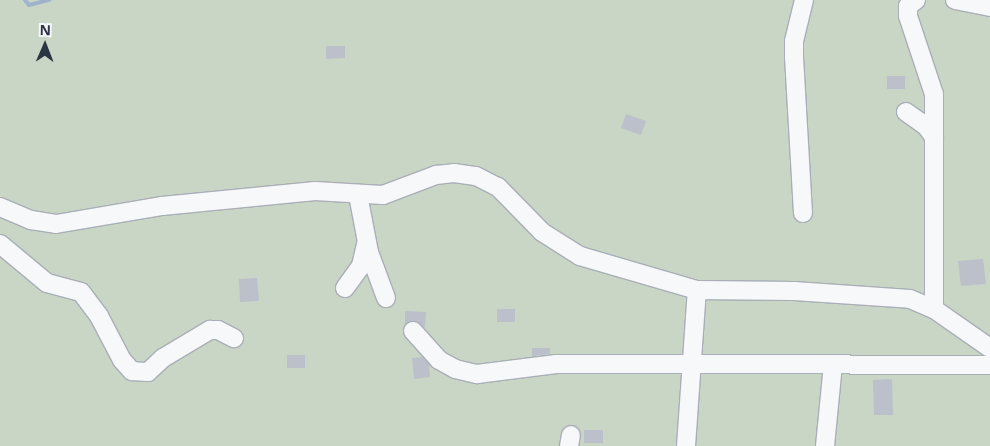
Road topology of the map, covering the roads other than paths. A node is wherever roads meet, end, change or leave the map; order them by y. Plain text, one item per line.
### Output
1 (804, 0) edge
2 (916, 0) edge
3 (956, 0) edge
4 (990, 7) edge
5 (906, 112) dead end
6 (934, 138) junction
7 (358, 195) junction
8 (0, 207) edge
9 (803, 213) dead end
10 (368, 239) junction
11 (0, 244) edge
12 (346, 288) dead end
13 (697, 290) junction
14 (386, 298) dead end
15 (934, 308) junction
16 (413, 331) dead end
17 (234, 338) dead end
18 (990, 348) edge
19 (692, 363) junction
20 (833, 364) junction
21 (990, 365) edge
22 (686, 446) edge
23 (825, 446) edge

1 - 9 street
2 - 6 street
3 - 4 street
5 - 6 street
6 - 15 street
7 - 8 street
7 - 10 street
7 - 13 street
10 - 12 street
10 - 14 street
11 - 17 street
13 - 15 street
13 - 19 street
15 - 18 street
16 - 19 street
19 - 20 street
19 - 22 street
20 - 21 street
20 - 23 street

